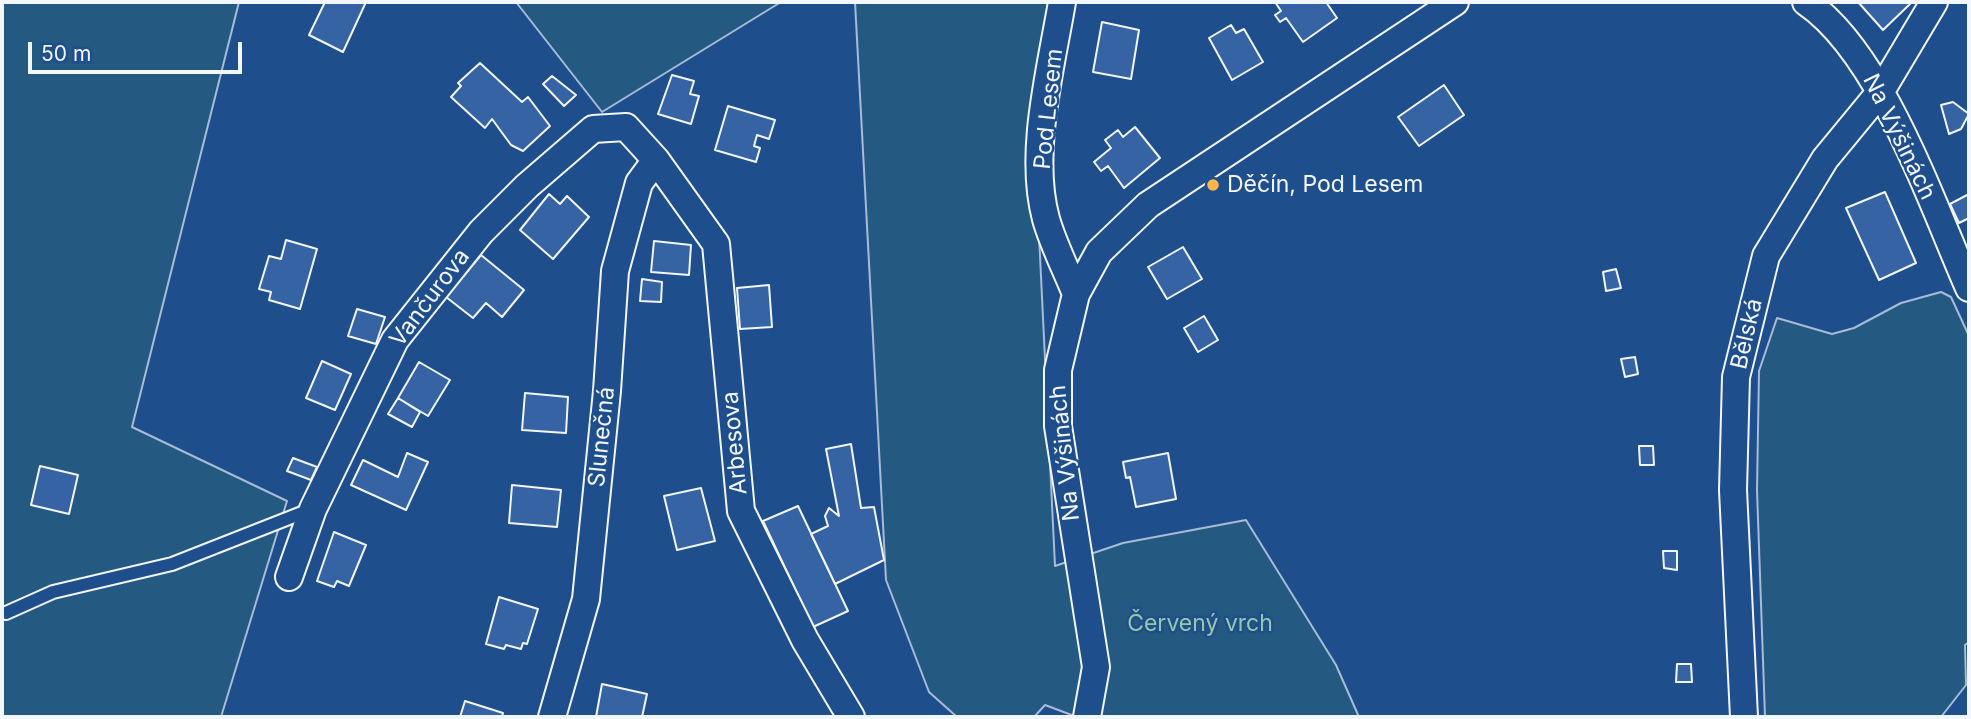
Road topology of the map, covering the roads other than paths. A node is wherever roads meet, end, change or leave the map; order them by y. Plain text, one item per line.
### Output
1 (1062, 2) edge
2 (1455, 2) edge
3 (1806, 2) edge
4 (1934, 2) edge
5 (1881, 91) junction
6 (656, 160) junction
7 (1969, 288) edge
8 (1076, 294) junction
9 (313, 509) junction
10 (289, 577) dead end
11 (6, 613) dead end
12 (552, 717) edge
13 (851, 717) edge
14 (1087, 717) edge
15 (1744, 717) edge

1 - 8 street, Pod Lesem
2 - 8 street, Na Výšinách
3 - 5 street, Na Výšinách
4 - 5 street, Bělská
5 - 7 street, Na Výšinách
5 - 15 street, Bělská
6 - 9 street, Vančurova
6 - 12 street, Slunečná
6 - 13 street, Arbesova
8 - 14 street, Na Výšinách
9 - 10 street, Vančurova
9 - 11 lane

